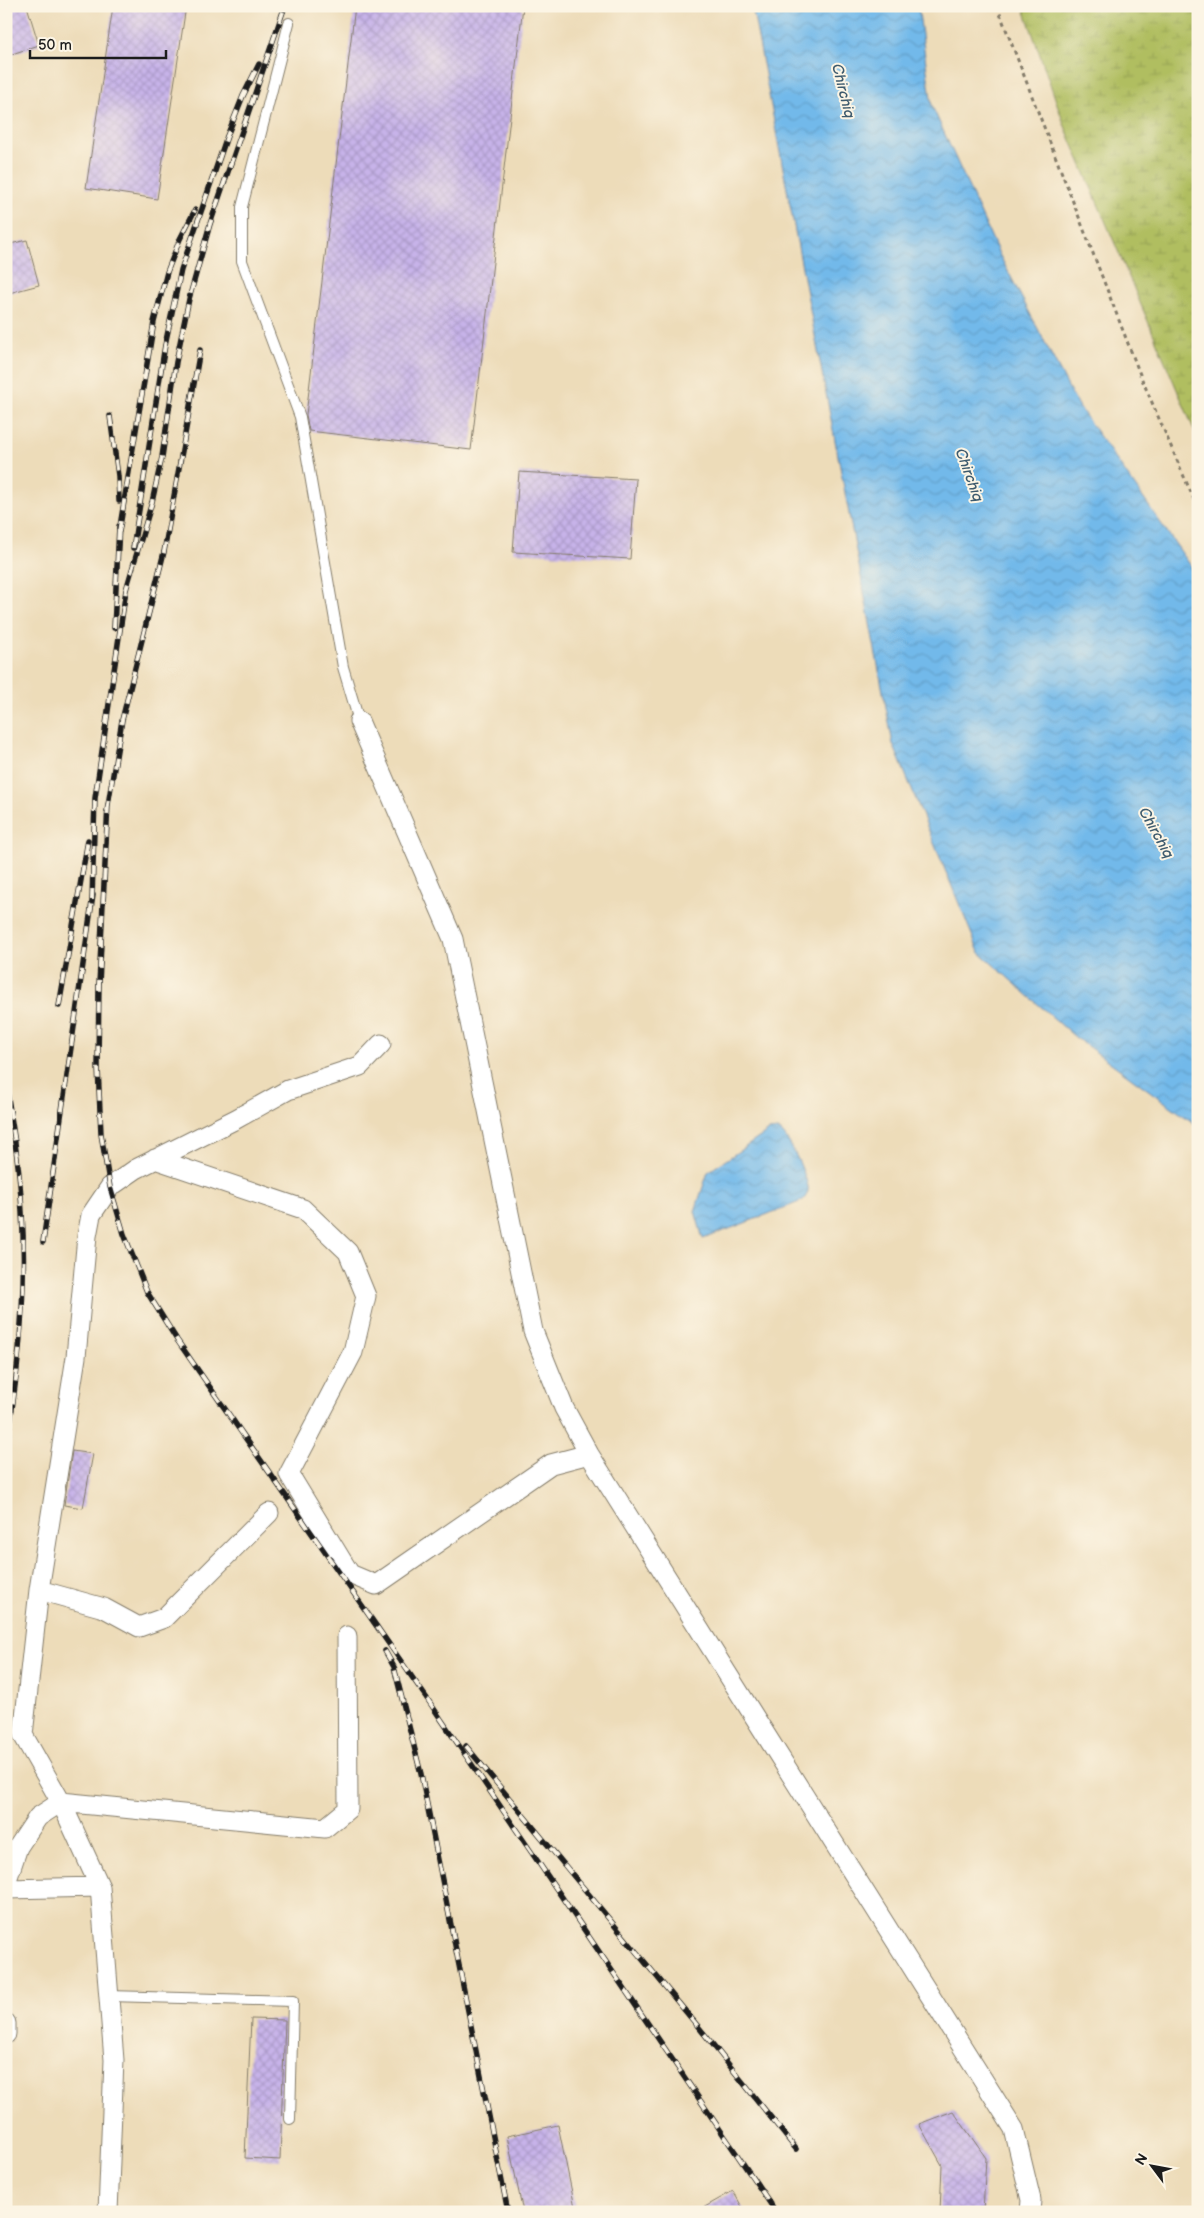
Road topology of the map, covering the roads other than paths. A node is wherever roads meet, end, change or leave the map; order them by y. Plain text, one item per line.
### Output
1 (289, 23) dead end
2 (359, 721) joint
3 (381, 1044) dead end
4 (154, 1159) junction
5 (589, 1454) junction
6 (269, 1513) dead end
7 (39, 1590) junction
8 (347, 1636) dead end
9 (61, 1802) junction
10 (6, 1883) edge
11 (100, 1887) junction
12 (6, 1889) edge
13 (109, 1996) junction
14 (6, 2023) edge
15 (6, 2034) edge
16 (290, 2119) dead end
17 (108, 2212) edge
18 (1030, 2212) edge

1 - 2 lane
2 - 5 street
3 - 4 street
4 - 5 street
4 - 7 street
5 - 18 street
6 - 7 street
7 - 9 street
8 - 9 street
9 - 10 street
9 - 11 street
11 - 12 street
11 - 13 street
13 - 16 lane
13 - 17 street
14 - 15 street

